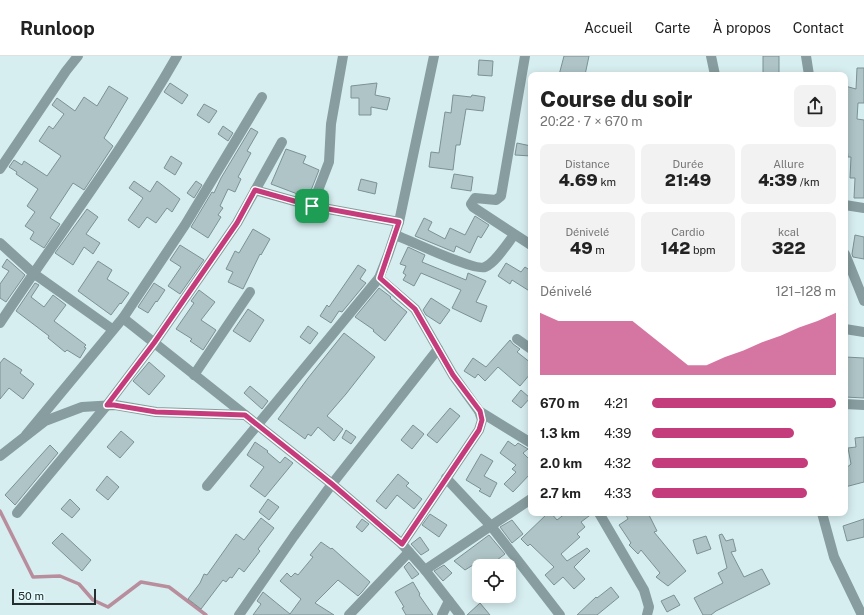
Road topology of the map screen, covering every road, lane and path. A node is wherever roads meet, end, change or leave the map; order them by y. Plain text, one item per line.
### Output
1 (78, 56) edge
2 (177, 56) edge
3 (343, 56) edge
4 (434, 56) edge
5 (525, 56) edge
6 (712, 56) edge
7 (806, 56) edge
8 (715, 72) edge
9 (809, 72) edge
10 (262, 97) dead end
11 (282, 142) dead end
12 (0, 170) edge
13 (255, 190) junction
14 (848, 205) edge
15 (312, 206) junction
16 (864, 208) edge
17 (399, 222) junction
18 (396, 234) junction
19 (514, 235) junction
20 (528, 240) edge
21 (0, 243) edge
22 (848, 261) edge
23 (33, 273) junction
24 (380, 278) junction
25 (250, 292) dead end
26 (864, 301) edge
27 (123, 318) junction
28 (0, 323) edge
29 (112, 329) junction
30 (848, 329) edge
31 (864, 332) edge
32 (517, 339) dead end
33 (154, 343) junction
34 (528, 347) edge
35 (438, 348) junction
36 (194, 375) junction
37 (848, 404) edge
38 (107, 405) junction
39 (864, 405) edge
40 (480, 411) junction
41 (245, 415) junction
42 (258, 425) junction
43 (26, 435) junction
44 (528, 441) edge
45 (0, 456) edge
46 (446, 478) junction
47 (332, 484) junction
48 (207, 486) dead end
49 (528, 501) edge
50 (17, 513) dead end
51 (602, 516) edge
52 (823, 516) edge
53 (492, 526) junction
54 (402, 544) junction
55 (409, 552) junction
56 (425, 570) junction
57 (449, 601) junction
58 (239, 615) edge
59 (349, 615) edge
60 (442, 615) edge
61 (460, 615) edge
62 (560, 615) edge
63 (646, 615) edge
64 (862, 615) edge

1 - 12 street
2 - 23 street
3 - 15 street
4 - 17 street
5 - 19 street
6 - 8 street
7 - 9 street
10 - 27 street
11 - 13 street
13 - 15 street
13 - 33 street
14 - 16 street
15 - 17 street
17 - 18 street
18 - 19 street
18 - 24 street
19 - 20 street
21 - 23 street
22 - 26 street
23 - 28 street
23 - 29 street
24 - 35 street
24 - 42 street
25 - 36 street
27 - 29 street
27 - 33 street
29 - 43 street
30 - 31 street
32 - 34 street
33 - 36 street
33 - 38 street
35 - 40 street
35 - 47 street
36 - 41 street
37 - 39 street
38 - 41 street
38 - 43 street
38 - 50 street
40 - 44 street
40 - 46 street
41 - 42 street
42 - 47 street
42 - 48 street
43 - 45 street
46 - 53 street
46 - 54 street
47 - 54 street
47 - 58 street
49 - 53 street
51 - 63 street
52 - 64 street
53 - 56 street
53 - 62 street
54 - 55 street
55 - 56 street
55 - 59 street
56 - 57 street
57 - 60 street
57 - 61 street

